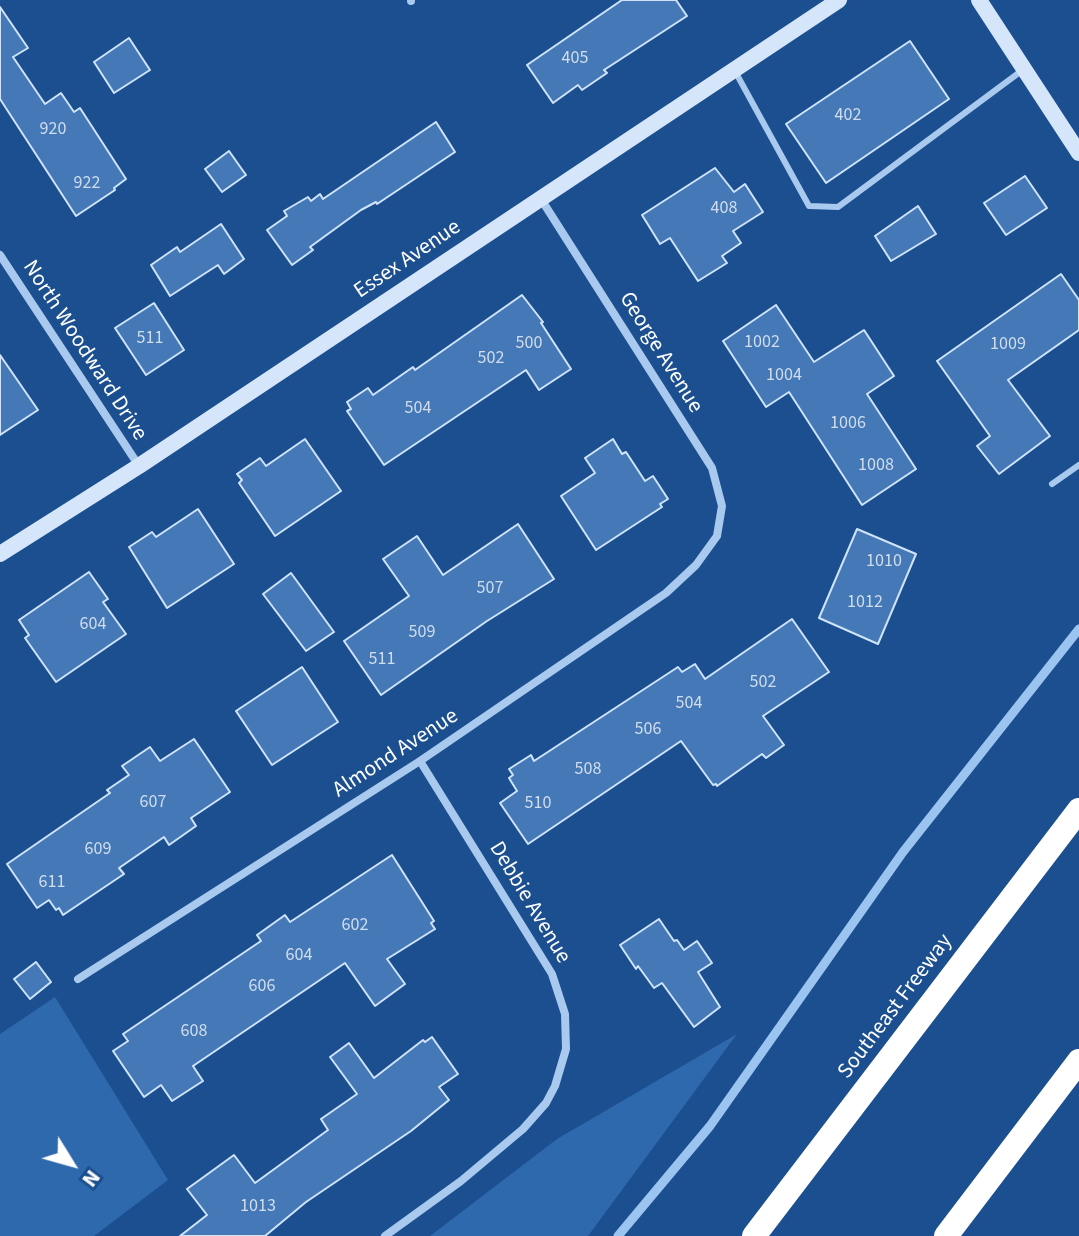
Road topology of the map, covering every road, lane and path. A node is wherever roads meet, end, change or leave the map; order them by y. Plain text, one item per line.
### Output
1 (839, 0) edge
2 (979, 0) edge
3 (734, 69) junction
4 (1024, 69) junction
5 (1079, 153) edge
6 (541, 199) junction
7 (0, 255) edge
8 (1079, 465) edge
9 (139, 466) junction
10 (1052, 484) dead end
11 (717, 536) joint
12 (0, 554) edge
13 (420, 761) junction
14 (1079, 810) edge
15 (78, 979) dead end
16 (1079, 1061) edge
17 (385, 1236) edge
18 (754, 1236) edge
19 (946, 1236) edge

1 - 3 street, Essex Avenue
2 - 4 street
3 - 4 lane
3 - 6 street, Essex Avenue
4 - 5 street
6 - 9 street, Essex Avenue
6 - 11 street, George Avenue
7 - 9 street, North Woodward Drive
8 - 10 lane
9 - 12 street, Essex Avenue
11 - 13 street, Almond Avenue
13 - 15 street, Almond Avenue
13 - 17 street, Debbie Avenue
14 - 18 highway, Southeast Freeway
16 - 19 highway

